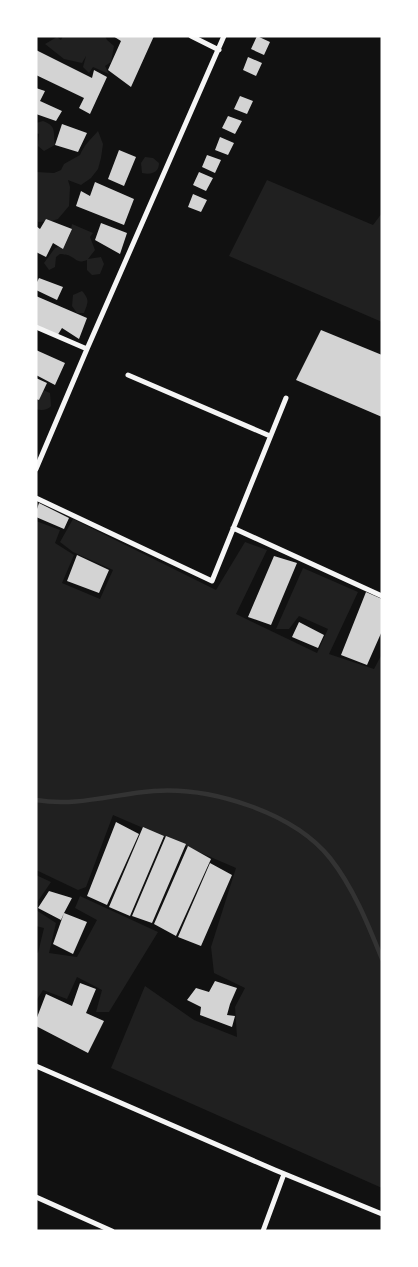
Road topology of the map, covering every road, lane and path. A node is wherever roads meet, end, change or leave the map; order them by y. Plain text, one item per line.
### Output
1 (192, 36) edge
2 (224, 36) edge
3 (219, 50) junction
4 (36, 327) edge
5 (87, 349) junction
6 (128, 375) dead end
7 (286, 398) dead end
8 (270, 436) junction
9 (36, 469) edge
10 (36, 498) edge
11 (233, 528) junction
12 (382, 596) edge
13 (36, 1066) edge
14 (284, 1174) junction
15 (36, 1197) edge
16 (382, 1214) edge
17 (112, 1231) edge
18 (264, 1231) edge

1 - 3 street
2 - 3 street
3 - 5 street
4 - 5 street
5 - 9 street
6 - 8 street
7 - 8 street
8 - 11 street
10 - 11 street
11 - 12 street
13 - 14 street
14 - 16 street
14 - 18 street
15 - 17 street

